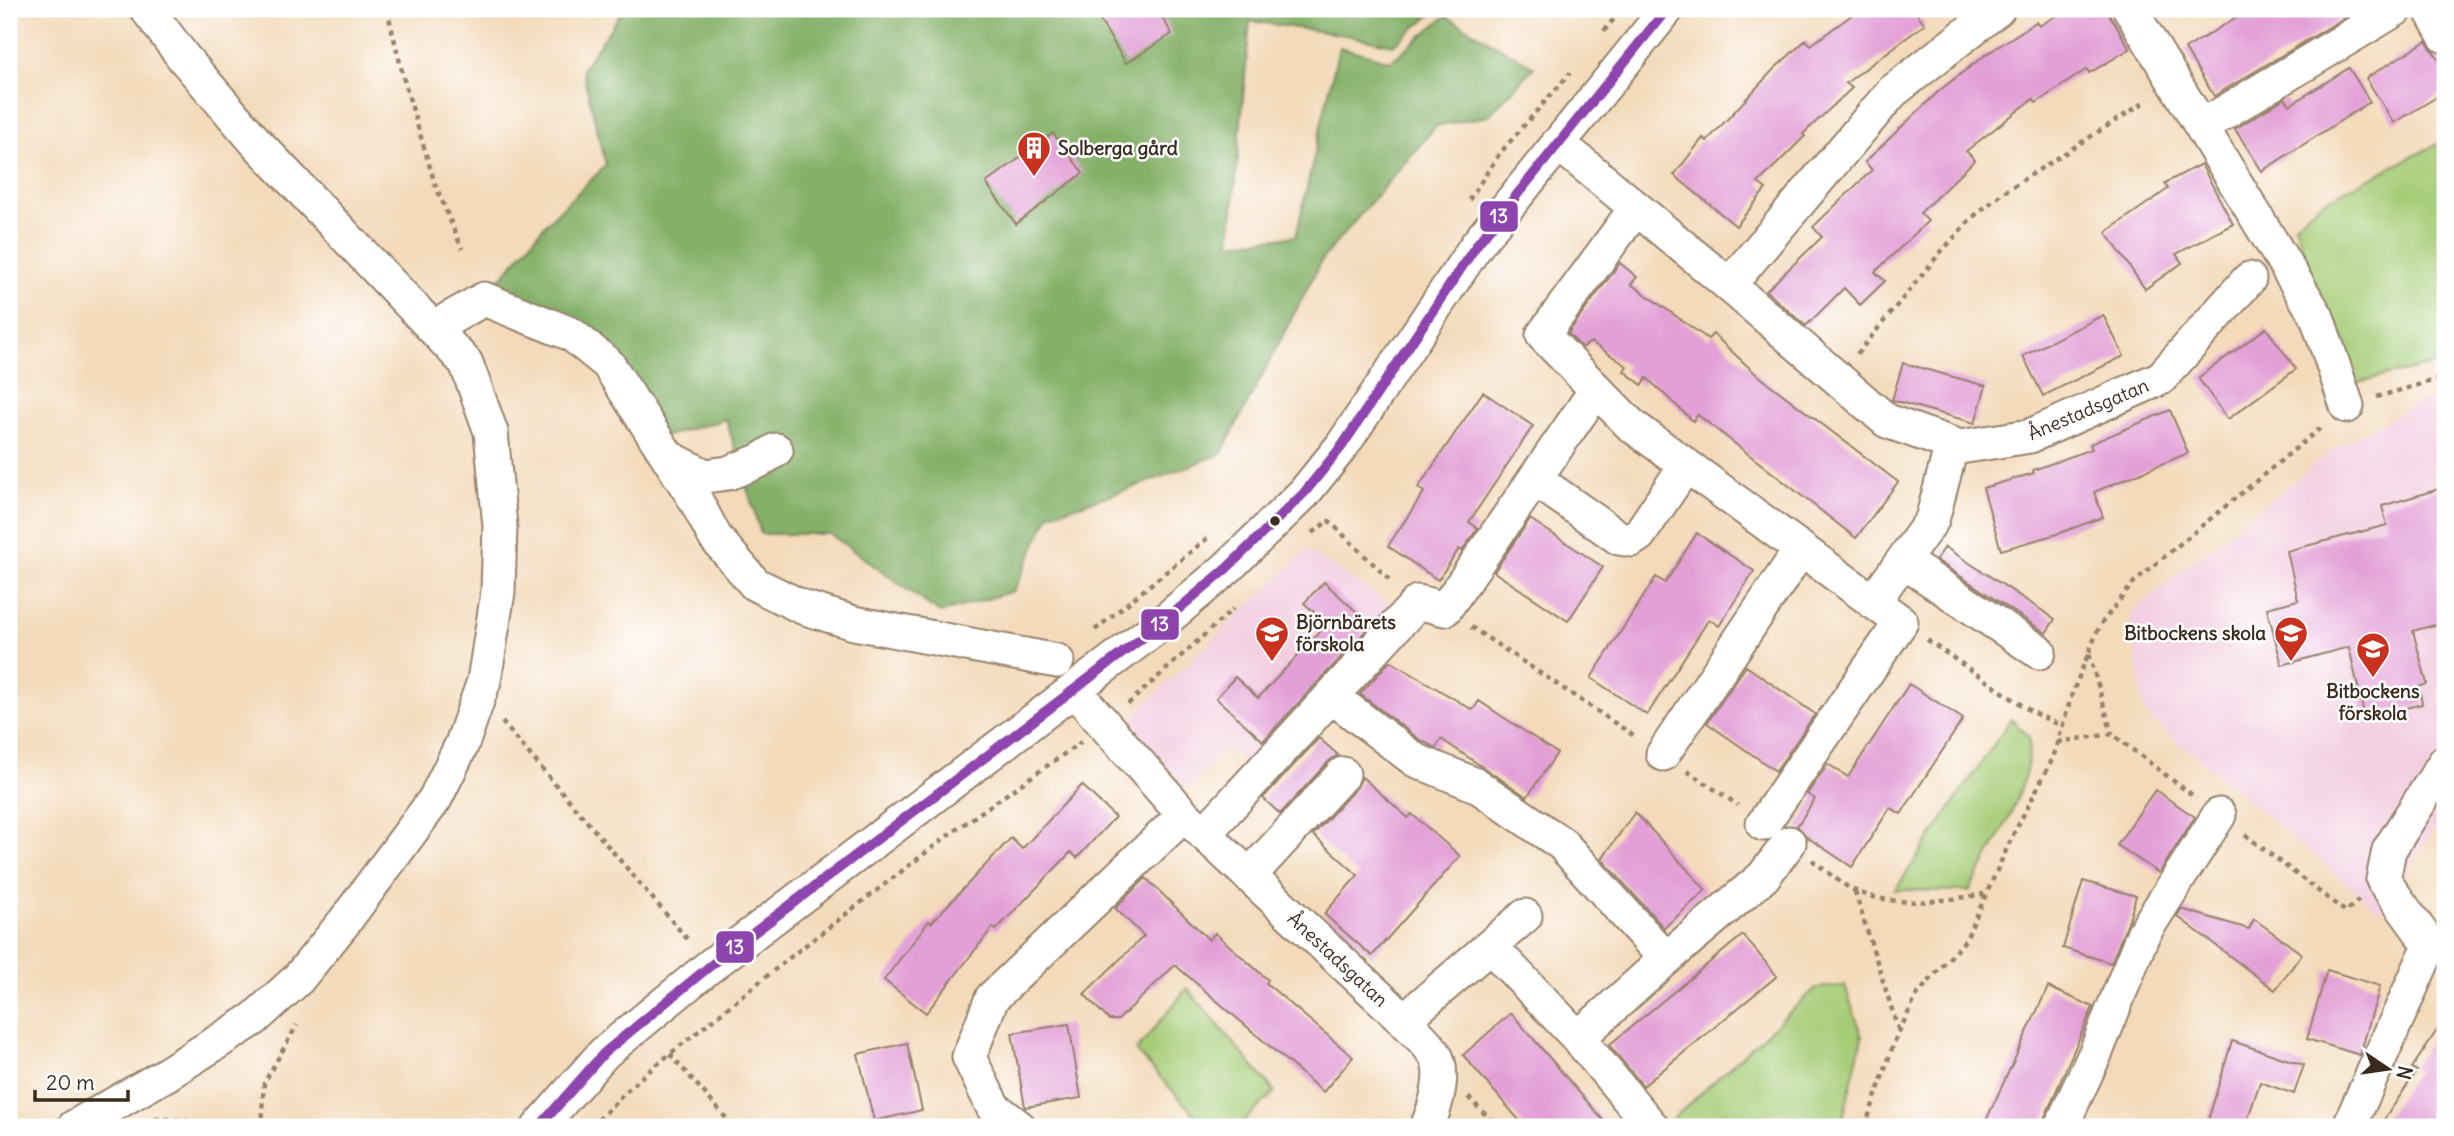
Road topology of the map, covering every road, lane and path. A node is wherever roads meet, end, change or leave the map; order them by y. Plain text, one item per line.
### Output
1 (147, 9) edge
2 (387, 9) edge
3 (1667, 9) edge
4 (1998, 9) edge
5 (2130, 9) edge
6 (2396, 9) edge
7 (2175, 82) junction
8 (2202, 126) junction
9 (1558, 143) junction
10 (1636, 208) junction
11 (462, 248) dead end
12 (2249, 279) dead end
13 (1729, 285) junction
14 (433, 328) junction
15 (1838, 377) junction
16 (2445, 377) edge
17 (1596, 390) junction
18 (2347, 406) junction
19 (1952, 444) junction
20 (776, 450) dead end
21 (668, 457) junction
22 (1686, 465) junction
23 (1535, 478) junction
24 (1329, 520) dead end
25 (1801, 549) junction
26 (1903, 561) junction
27 (1145, 589) dead end
28 (1873, 602) junction
29 (1431, 606) junction
30 (1901, 622) junction
31 (2039, 652) dead end
32 (2089, 653) junction
33 (1057, 661) joint
34 (1075, 691) junction
35 (479, 695) junction
36 (1331, 696) junction
37 (1104, 726) junction
38 (2062, 726) junction
39 (2112, 734) dead end
40 (1662, 754) junction
41 (2445, 762) edge
42 (1343, 774) dead end
43 (2219, 815) dead end
44 (1763, 824) joint
45 (1194, 825) junction
46 (1789, 843) joint
47 (1249, 876) junction
48 (1855, 892) junction
49 (1984, 894) junction
50 (1525, 916) dead end
51 (1490, 946) junction
52 (1666, 958) junction
53 (710, 966) junction
54 (1404, 1020) junction
55 (298, 1023) dead end
56 (1899, 1033) junction
57 (1578, 1038) junction
58 (670, 1054) junction
59 (146, 1119) dead end
60 (74, 1127) edge
61 (233, 1127) edge
62 (265, 1127) edge
63 (539, 1127) edge
64 (591, 1127) edge
65 (734, 1127) edge
66 (1019, 1127) edge
67 (1427, 1127) edge
68 (1652, 1127) edge
69 (1865, 1127) edge
70 (2061, 1127) edge
71 (2349, 1127) edge

1 - 14 street
2 - 11 path
3 - 9 street
4 - 13 street
5 - 7 street
6 - 8 street
7 - 8 street
7 - 15 path
8 - 18 street
9 - 10 street, Ånestadsgatan
9 - 34 street
10 - 13 street, Ånestadsgatan
10 - 17 street
12 - 19 street, Ånestadsgatan
13 - 15 street, Ånestadsgatan
14 - 21 street
14 - 35 street
15 - 19 street, Ånestadsgatan
16 - 18 path
17 - 22 street
17 - 23 street
18 - 32 path
19 - 26 street
20 - 21 street
21 - 33 street
22 - 23 street
22 - 25 street
23 - 29 street
24 - 29 path
25 - 28 street
25 - 40 street
26 - 28 street
26 - 31 street
27 - 33 path
28 - 30 street
29 - 36 street
29 - 40 path
30 - 38 path
30 - 44 street
32 - 38 path
32 - 39 path
34 - 37 street, Ånestadsgatan
34 - 53 street
35 - 53 path
35 - 60 street
36 - 45 street
36 - 52 street
37 - 45 street, Ånestadsgatan
37 - 58 path
38 - 49 path
40 - 44 path
41 - 71 street
42 - 47 street
43 - 70 street
45 - 47 street, Ånestadsgatan
45 - 66 street
46 - 48 path
46 - 52 street
47 - 54 street, Ånestadsgatan
48 - 49 path
48 - 56 path
49 - 56 path
50 - 51 street
51 - 54 street
51 - 57 street
52 - 57 street
53 - 63 street
54 - 67 street, Ånestadsgatan
55 - 62 path
56 - 69 path
57 - 68 street
58 - 64 path
58 - 65 path
59 - 61 path

